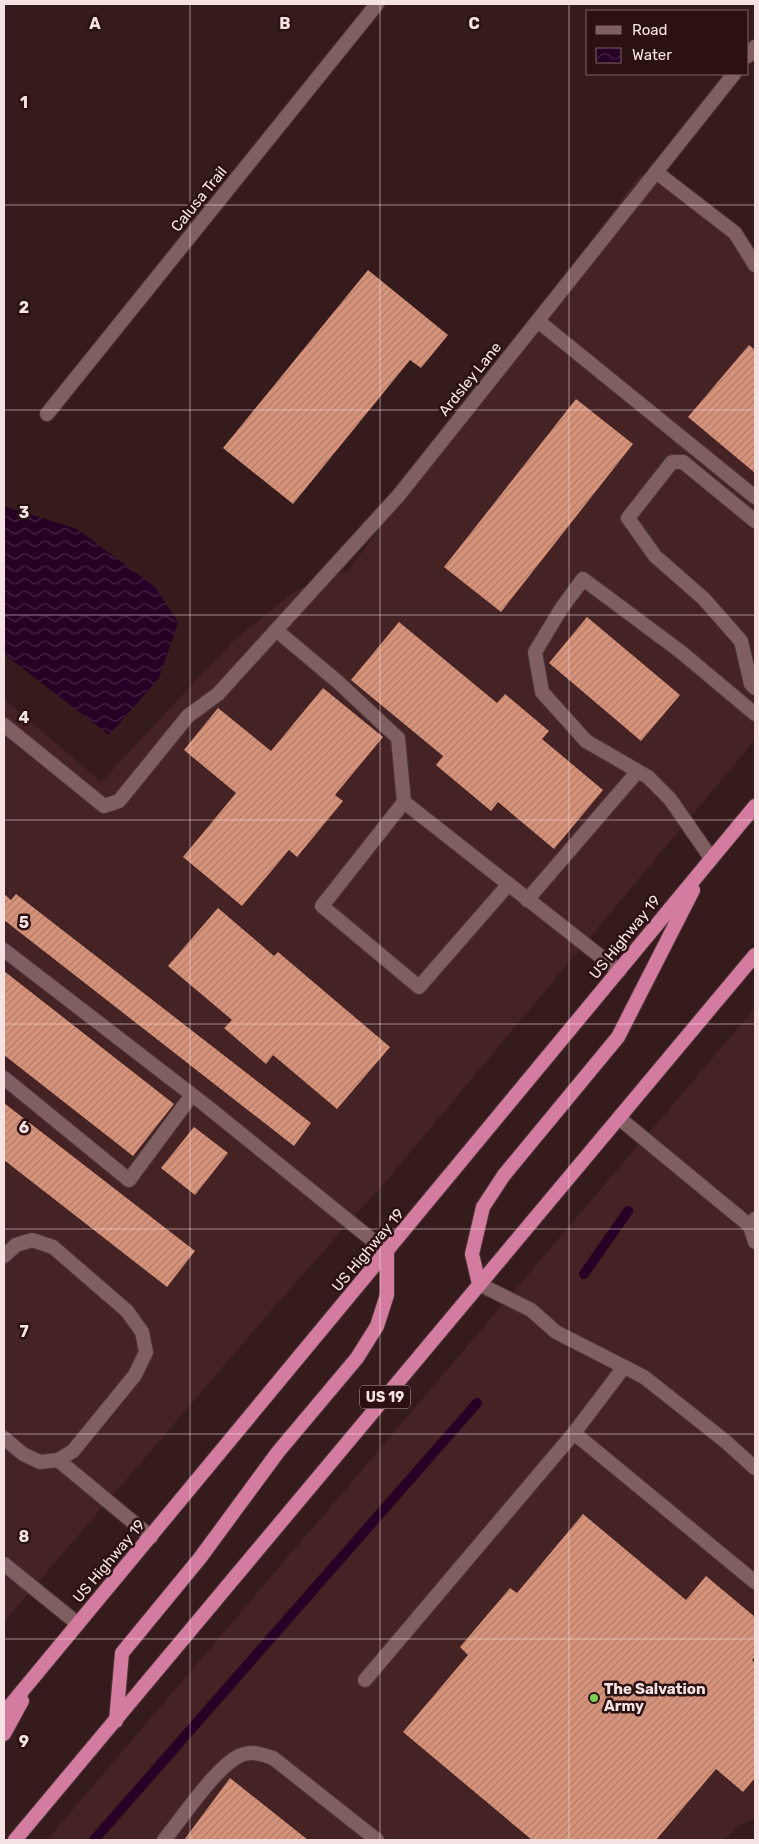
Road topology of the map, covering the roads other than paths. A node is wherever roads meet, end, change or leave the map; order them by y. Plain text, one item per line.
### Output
1 (378, 4) edge
2 (733, 75) edge
3 (656, 172) junction
4 (755, 265) edge
5 (538, 321) junction
6 (47, 414) dead end
7 (755, 497) edge
8 (755, 521) edge
9 (276, 630) junction
10 (755, 688) edge
11 (755, 714) edge
12 (4, 724) edge
13 (638, 771) junction
14 (404, 802) junction
15 (755, 806) edge
16 (708, 863) junction
17 (508, 885) junction
18 (527, 900) junction
19 (4, 950) edge
20 (755, 955) edge
21 (619, 971) junction
22 (4, 1078) edge
23 (192, 1095) junction
24 (619, 1118) junction
25 (753, 1223) edge
26 (755, 1242) edge
27 (387, 1252) junction
28 (4, 1256) edge
29 (479, 1284) junction
30 (624, 1367) junction
31 (574, 1433) junction
32 (4, 1438) edge
33 (58, 1460) junction
34 (755, 1468) edge
35 (151, 1536) junction
36 (4, 1564) edge
37 (755, 1582) edge
38 (78, 1624) junction
39 (36, 1674) junction
40 (365, 1680) dead end
41 (4, 1713) edge
42 (116, 1721) junction
43 (4, 1734) edge
44 (15, 1840) edge
45 (164, 1840) edge
46 (377, 1840) edge

1 - 6 street, Calusa Trail
2 - 3 street, Ardsley Lane
3 - 4 street
3 - 5 street, Ardsley Lane
5 - 7 street
5 - 9 street, Ardsley Lane
8 - 10 street
9 - 12 street, Ardsley Lane
9 - 14 street
11 - 13 street
13 - 16 street
13 - 18 street
14 - 17 street
14 - 17 street
15 - 16 highway, US Highway 19
16 - 21 highway, US Highway 19
16 - 29 highway
17 - 18 street
18 - 21 street
19 - 23 street
20 - 24 highway, US 19
21 - 27 highway, US Highway 19
22 - 23 street
23 - 27 street
24 - 25 street
24 - 29 highway, US 19
25 - 26 street
27 - 35 highway, US Highway 19
27 - 42 highway
28 - 33 street
29 - 30 street
29 - 42 highway, US 19
30 - 31 street
30 - 34 street
31 - 37 street
31 - 40 street
32 - 33 street
33 - 35 street
35 - 38 highway, US Highway 19
36 - 38 street
38 - 39 highway, US Highway 19
39 - 41 highway, US Highway 19
39 - 43 highway
42 - 44 highway, US 19
45 - 46 street

